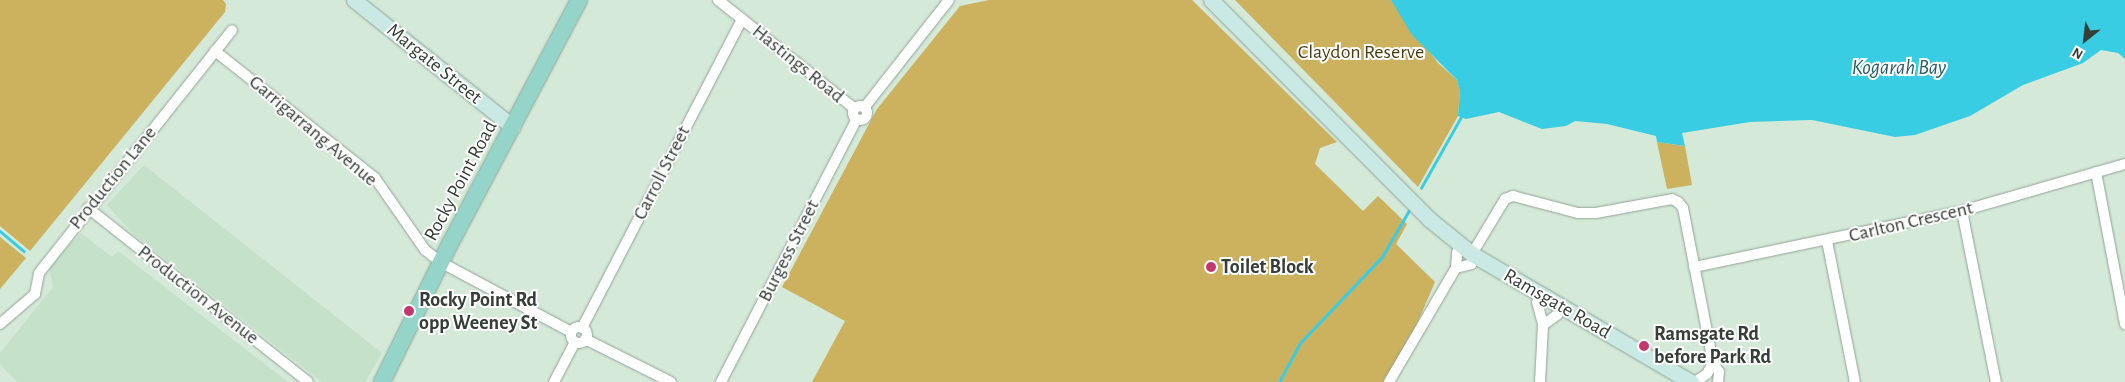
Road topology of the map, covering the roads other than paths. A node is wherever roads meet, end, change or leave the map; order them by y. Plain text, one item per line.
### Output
1 (354, 0) edge
2 (579, 0) edge
3 (718, 0) edge
4 (949, 0) edge
5 (1211, 0) edge
6 (742, 19) junction
7 (232, 30) dead end
8 (215, 51) junction
9 (859, 112) junction
10 (513, 127) junction
11 (2125, 164) edge
12 (2096, 172) junction
13 (88, 208) junction
14 (1962, 211) junction
15 (1828, 241) junction
16 (1464, 260) junction
17 (442, 263) junction
18 (1694, 267) junction
19 (1537, 302) junction
20 (1558, 314) junction
21 (0, 324) edge
22 (2125, 324) edge
23 (1544, 325) junction
24 (577, 338) junction
25 (1713, 362) junction
26 (308, 382) edge
27 (382, 382) edge
28 (554, 382) edge
29 (671, 382) edge
30 (721, 382) edge
31 (1389, 382) edge
32 (1540, 382) edge
33 (1678, 382) edge
34 (1691, 382) edge
35 (1695, 382) edge
36 (1718, 382) edge
37 (1855, 382) edge
38 (1996, 382) edge

1 - 10 main road, Margate Street
2 - 10 main road, Rocky Point Road
3 - 6 street, Hastings Road
4 - 9 street, Burgess Street
5 - 16 main road, Ramsgate Road
6 - 9 street, Hastings Road
6 - 24 street, Carroll Street
7 - 8 street, Production Lane
8 - 13 street, Production Lane
8 - 17 street, Garrigarrang Avenue
9 - 30 street, Burgess Street
10 - 17 main road, Rocky Point Road
11 - 12 street, Carlton Crescent
12 - 14 street, Carlton Crescent
12 - 22 street
13 - 21 street, Production Lane
13 - 26 street, Production Avenue
14 - 15 street, Carlton Crescent
14 - 38 street
15 - 18 street, Carlton Crescent
15 - 37 street
16 - 18 street
16 - 19 main road, Ramsgate Road
16 - 31 street
16 - 34 main road, Ramsgate Road
17 - 24 street, Garrigarrang Avenue
17 - 27 main road, Rocky Point Road
18 - 25 street
19 - 20 main road, Ramsgate Road
19 - 23 street
20 - 23 street
20 - 33 main road, Ramsgate Road
23 - 32 street
24 - 28 street
24 - 29 street, Garrigarrang Avenue
25 - 35 street
25 - 36 street

